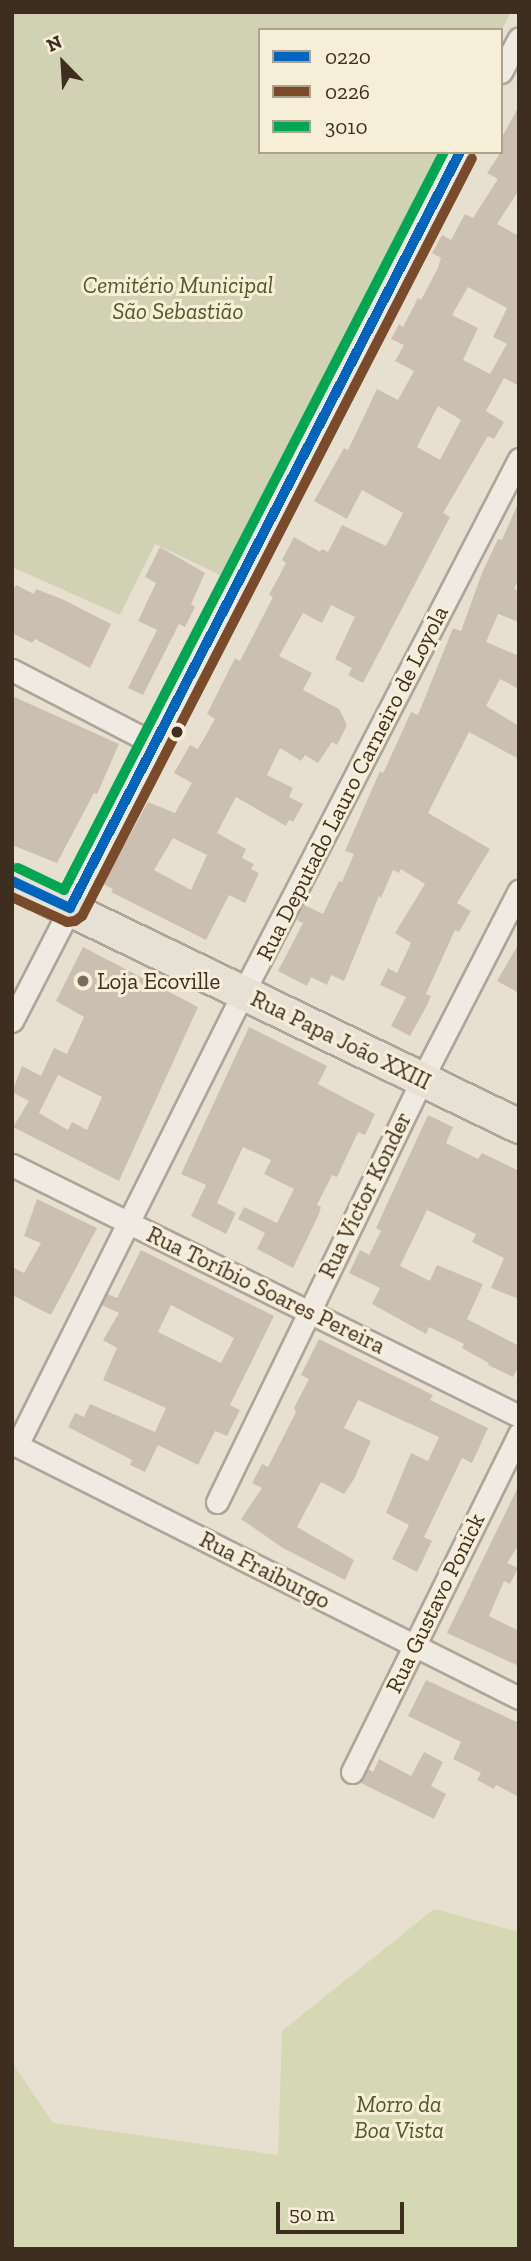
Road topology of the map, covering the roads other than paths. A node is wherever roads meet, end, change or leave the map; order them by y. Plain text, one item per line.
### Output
1 (519, 37) edge
2 (503, 68) edge
3 (459, 154) edge
4 (519, 459) edge
5 (12, 670) edge
6 (155, 744) junction
7 (12, 881) edge
8 (519, 890) edge
9 (70, 908) junction
10 (243, 993) junction
11 (12, 1021) edge
12 (422, 1079) junction
13 (519, 1126) edge
14 (12, 1165) edge
15 (129, 1222) junction
16 (309, 1312) junction
17 (519, 1416) edge
18 (519, 1434) edge
19 (15, 1444) edge
20 (217, 1502) dead end
21 (414, 1646) junction
22 (519, 1698) edge
23 (352, 1772) dead end

1 - 2 street
3 - 6 street
4 - 10 street, Rua Deputado Lauro Carneiro de Loyola
5 - 6 street
6 - 9 street
7 - 9 main road, Rua Papa João XXIII
8 - 12 street, Rua Victor Konder
9 - 10 main road, Rua Papa João XXIII
9 - 11 street
10 - 12 main road, Rua Papa João XXIII
10 - 15 street, Rua Deputado Lauro Carneiro de Loyola
12 - 13 main road, Rua Papa João XXIII
12 - 16 street, Rua Victor Konder
14 - 15 street, Rua Toríbio Soares Pereira
15 - 16 street, Rua Toríbio Soares Pereira
15 - 19 street, Rua Deputado Lauro Carneiro de Loyola
16 - 17 street, Rua Toríbio Soares Pereira
16 - 20 street, Rua Victor Konder
18 - 21 street, Rua Gustavo Ponick
19 - 21 street, Rua Fraiburgo
21 - 22 street, Rua Fraiburgo
21 - 23 street, Rua Gustavo Ponick

